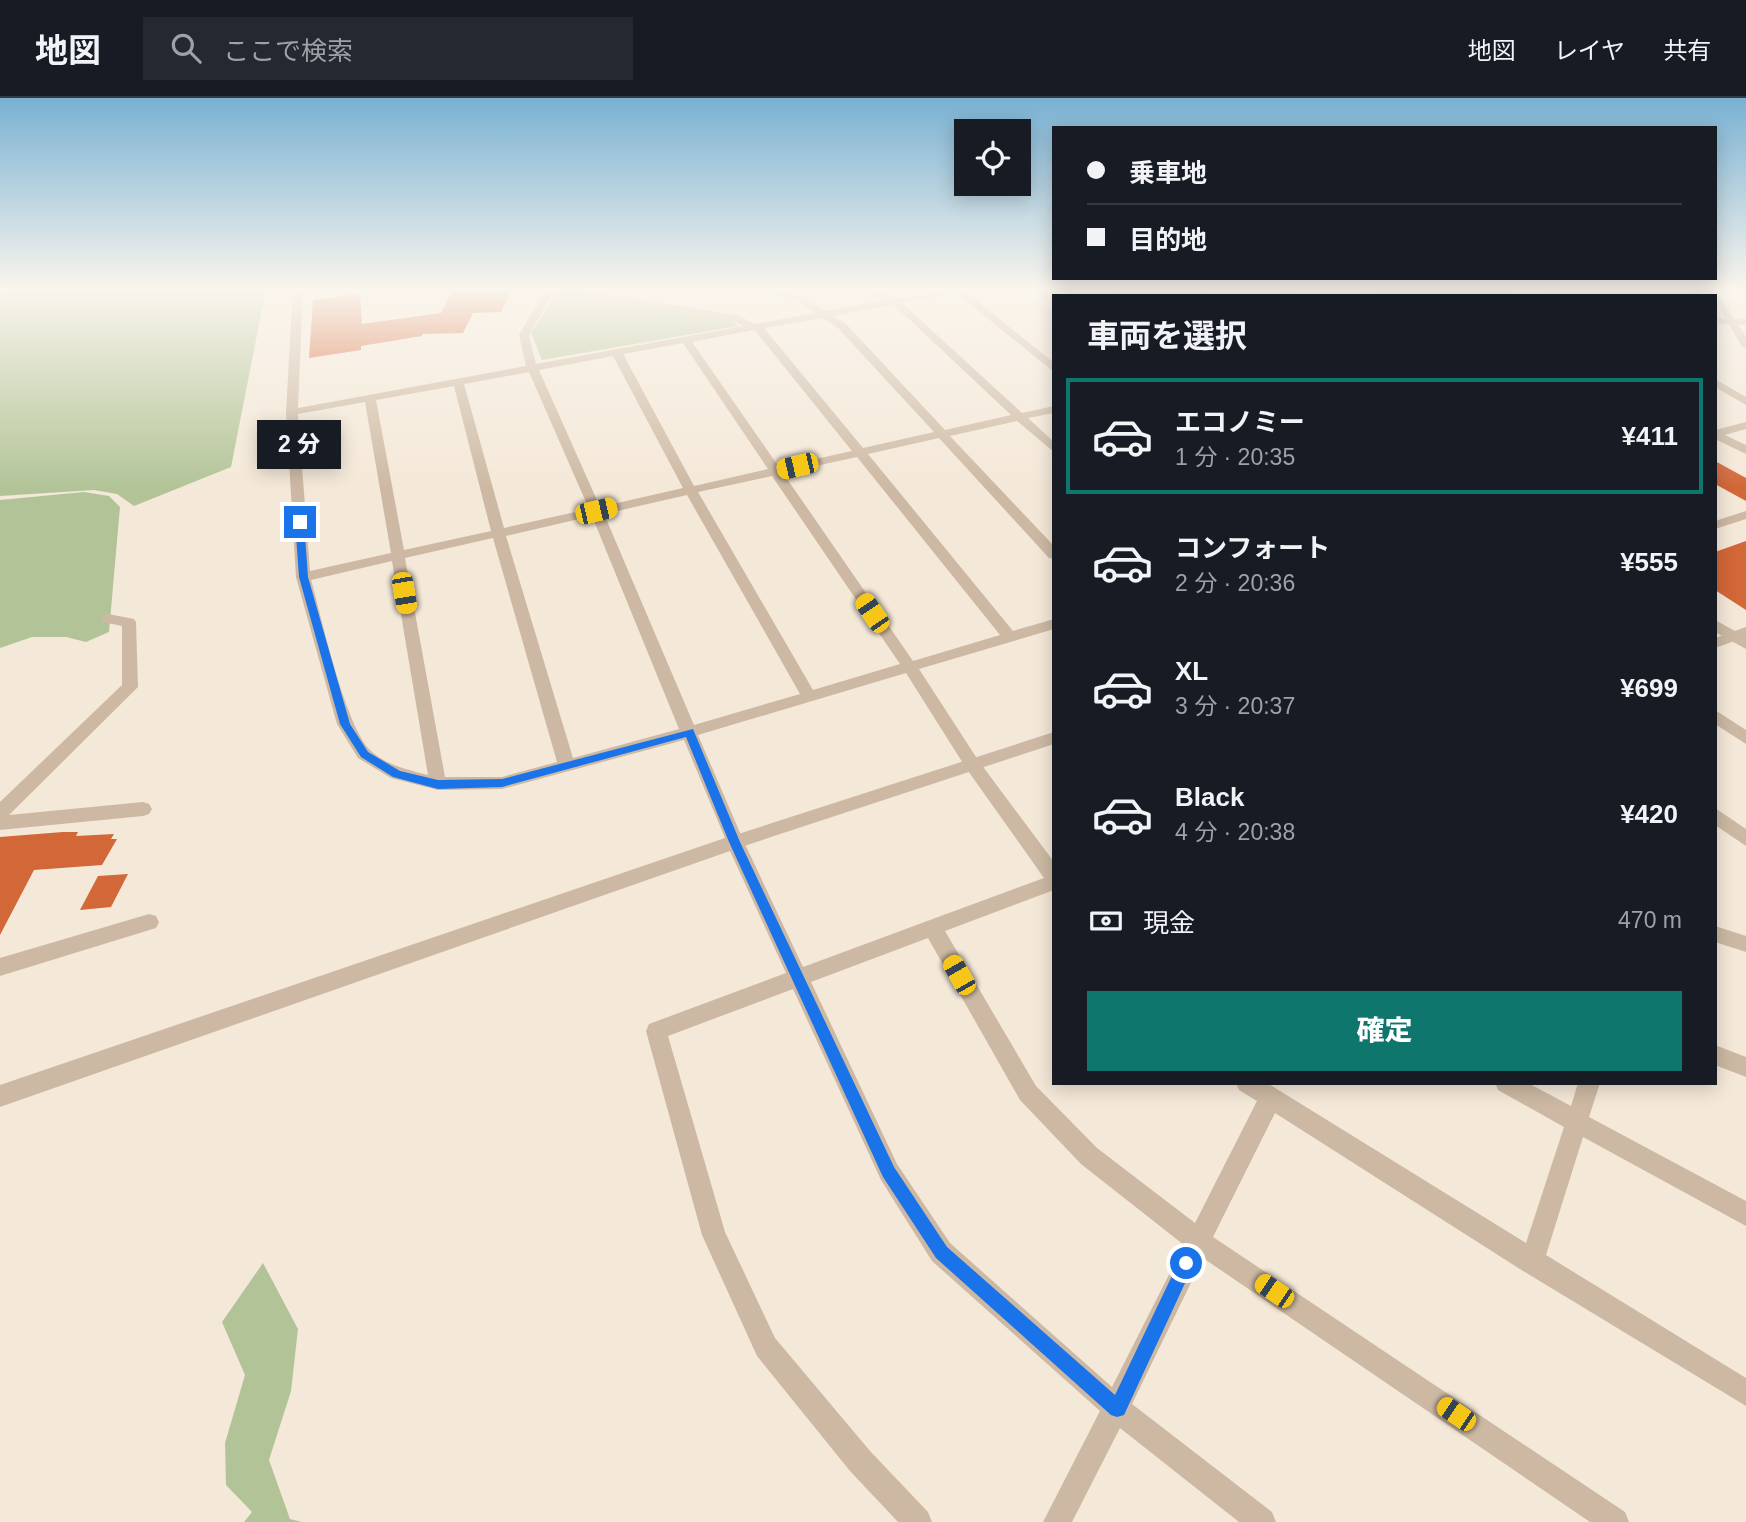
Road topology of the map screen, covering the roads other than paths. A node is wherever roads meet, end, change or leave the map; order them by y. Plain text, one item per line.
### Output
1 (295, 355) edge
2 (530, 355) edge
3 (597, 355) edge
4 (618, 355) edge
5 (696, 355) edge
6 (778, 355) edge
7 (869, 355) edge
8 (954, 355) edge
9 (1038, 355) edge
10 (533, 367) junction
11 (1052, 367) edge
12 (458, 381) junction
13 (1717, 383) edge
14 (370, 397) junction
15 (1746, 402) edge
16 (1052, 409) edge
17 (292, 412) junction
18 (1020, 416) junction
19 (1746, 425) edge
20 (1717, 433) edge
21 (941, 434) junction
22 (1717, 435) edge
23 (1052, 447) edge
24 (1746, 450) edge
25 (860, 452) junction
26 (776, 471) junction
27 (690, 489) junction
28 (596, 511) junction
29 (1746, 515) edge
30 (1717, 524) edge
31 (498, 533) junction
32 (1052, 553) edge
33 (398, 556) junction
34 (303, 577) junction
35 (108, 619) dead end
36 (1052, 625) edge
37 (1717, 626) edge
38 (1009, 636) junction
39 (1742, 638) edge
40 (1717, 643) edge
41 (909, 666) junction
42 (808, 695) junction
43 (1717, 717) edge
44 (690, 732) junction
45 (1746, 738) edge
46 (1052, 739) edge
47 (972, 764) junction
48 (567, 766) junction
49 (438, 784) junction
50 (143, 809) dead end
51 (0, 813) edge
52 (1717, 817) edge
53 (0, 823) edge
54 (1746, 839) edge
55 (735, 842) junction
56 (1052, 877) edge
57 (1052, 881) edge
58 (149, 922) dead end
59 (932, 927) junction
60 (1717, 935) edge
61 (1746, 944) edge
62 (0, 967) edge
63 (798, 978) junction
64 (1717, 1056) edge
65 (1746, 1067) edge
66 (1250, 1085) edge
67 (1510, 1085) edge
68 (1588, 1085) edge
69 (0, 1096) edge
70 (1270, 1099) junction
71 (1577, 1123) junction
72 (1746, 1214) edge
73 (1197, 1240) junction
74 (1532, 1262) junction
75 (1746, 1393) edge
76 (1117, 1409) junction
77 (918, 1522) edge
78 (1057, 1522) edge
79 (1262, 1522) edge
80 (1615, 1522) edge

1 - 17 street
2 - 10 street
3 - 10 street
4 - 27 street
5 - 26 street
6 - 25 street
7 - 21 street
8 - 18 street
9 - 11 street
10 - 12 street
10 - 28 street
12 - 14 street
12 - 31 street
13 - 15 street
14 - 17 street
14 - 33 street
16 - 18 street
17 - 34 street
18 - 21 street
18 - 23 street
19 - 20 street
21 - 25 street
21 - 32 street
22 - 24 street
25 - 26 street
25 - 38 street
26 - 27 street
26 - 41 street
27 - 28 street
27 - 42 street
28 - 31 street
28 - 44 street
29 - 30 street
31 - 33 street
31 - 48 street
33 - 34 street
33 - 49 street
34 - 49 street
35 - 51 street
36 - 38 street
37 - 39 street
38 - 41 street
39 - 40 street
41 - 42 street
41 - 47 street
42 - 44 street
43 - 45 street
44 - 48 street
44 - 55 street
46 - 47 street
47 - 55 street
47 - 56 street
48 - 49 street
50 - 53 street
52 - 54 street
55 - 63 street
55 - 69 street
57 - 59 street
58 - 62 street
59 - 63 street
59 - 73 street
60 - 61 street
63 - 76 street
63 - 77 street
64 - 65 street
66 - 70 street
67 - 71 street
68 - 71 street
70 - 73 street
70 - 74 street
71 - 72 street
71 - 74 street
73 - 76 street
73 - 80 street
74 - 75 street
76 - 78 street
76 - 79 street

